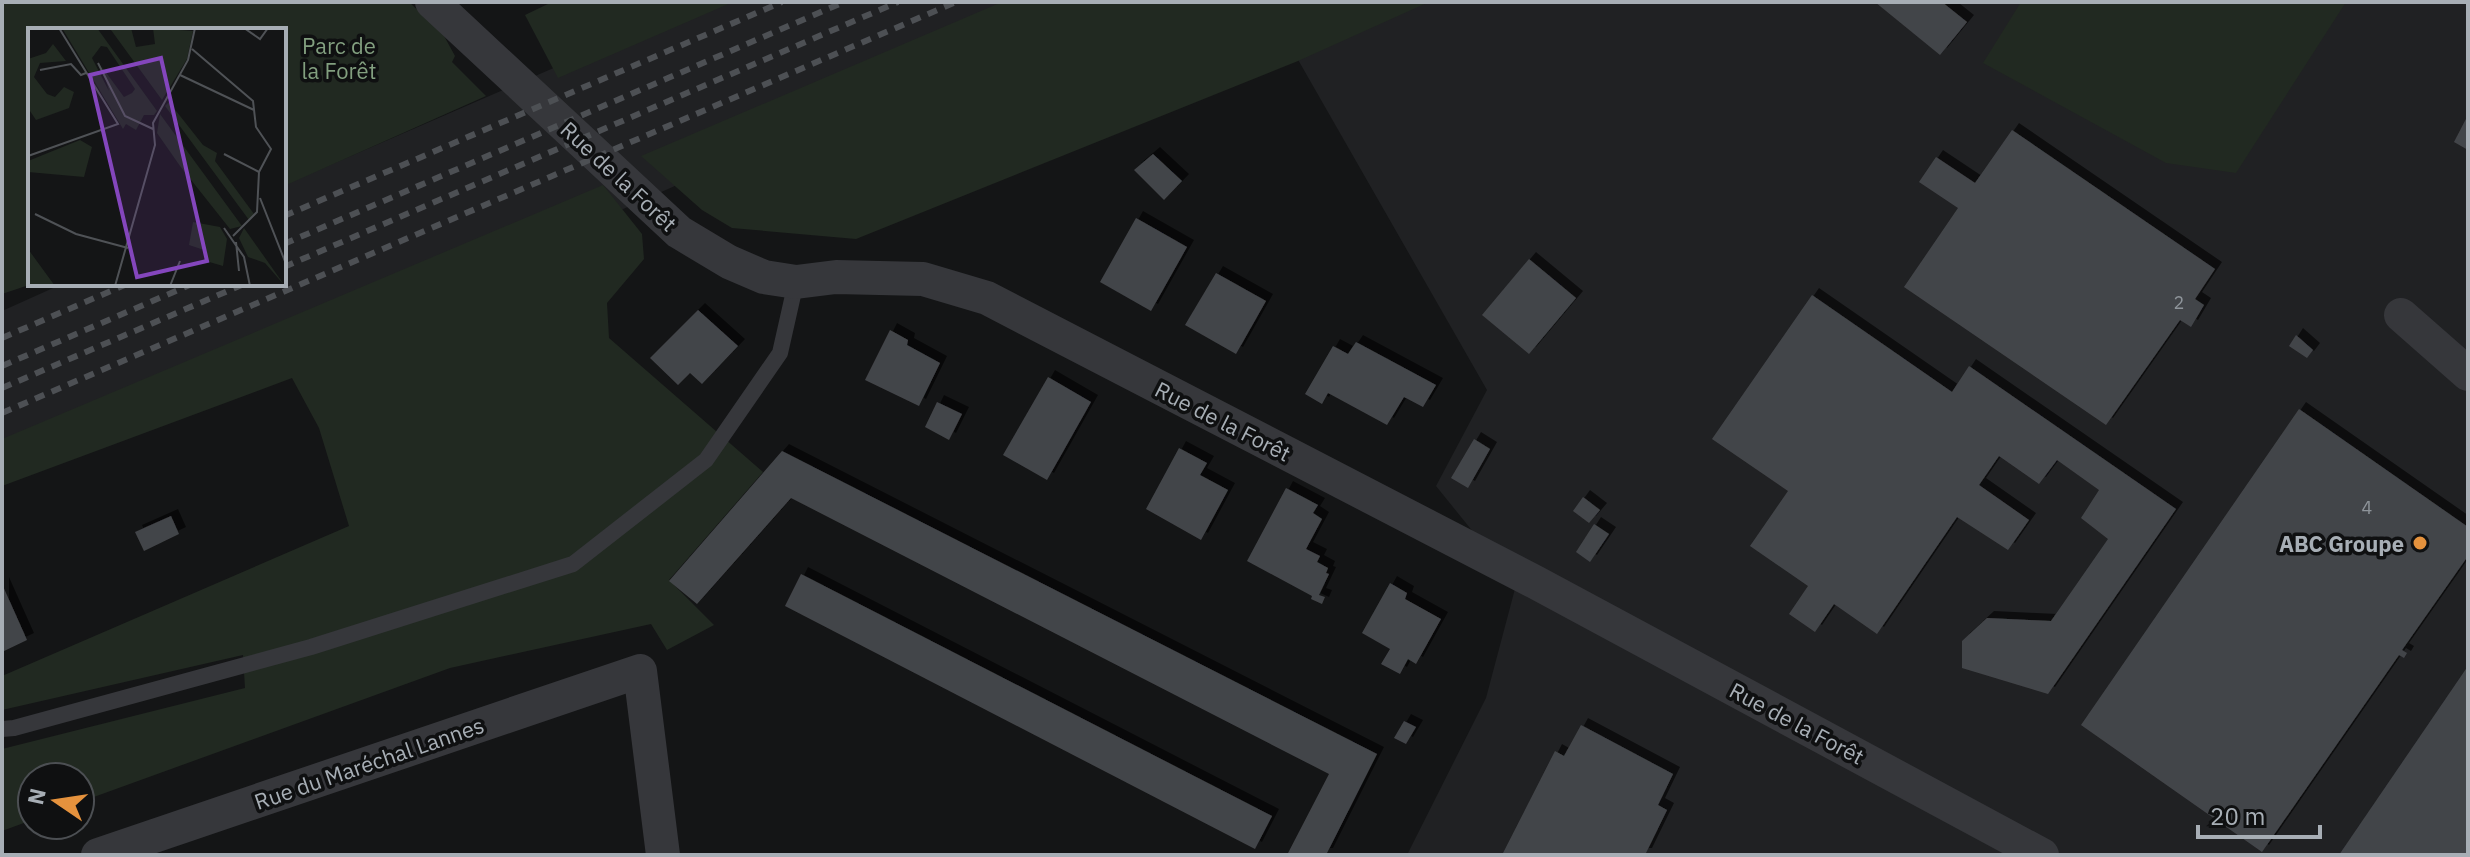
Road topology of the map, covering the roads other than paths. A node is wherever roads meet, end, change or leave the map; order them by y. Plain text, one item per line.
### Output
1 (432, 2) edge
2 (796, 282) junction
3 (2401, 315) dead end
4 (2468, 374) edge
5 (2, 729) edge
6 (98, 855) edge
7 (663, 855) edge
8 (2042, 855) edge

1 - 2 street, Rue de la Forêt
2 - 5 lane
2 - 8 street, Rue de la Forêt
3 - 4 street
6 - 7 street, Rue du Maréchal Lannes

